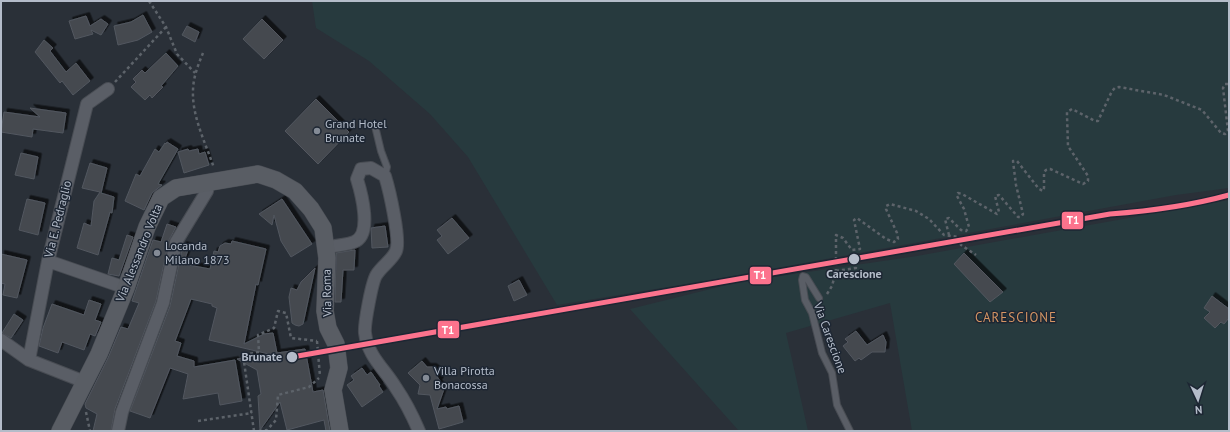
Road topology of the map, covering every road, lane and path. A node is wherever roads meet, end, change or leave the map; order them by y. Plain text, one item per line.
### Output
1 (148, 1) edge
2 (166, 27) junction
3 (203, 53) dead end
4 (196, 73) junction
5 (1229, 84) edge
6 (108, 89) joint
7 (375, 126) dead end
8 (385, 176) junction
9 (213, 181) junction
10 (948, 235) junction
11 (326, 247) junction
12 (976, 255) dead end
13 (48, 261) junction
14 (855, 265) dead end
15 (836, 271) junction
16 (126, 288) junction
17 (819, 298) joint
18 (1, 340) edge
19 (29, 360) junction
20 (324, 370) dead end
21 (320, 376) junction
22 (84, 382) junction
23 (252, 414) junction
24 (198, 421) dead end
25 (60, 431) edge
26 (118, 431) edge
27 (254, 431) edge
28 (259, 431) edge
29 (340, 431) edge
30 (419, 431) edge
31 (850, 431) edge

1 - 2 path
2 - 4 path
2 - 6 path
3 - 4 path
4 - 9 path
5 - 10 path
6 - 13 street, Via E. Pedraglio
7 - 8 lane
8 - 11 street
8 - 30 street
9 - 11 street, Via Alessandro Volta
9 - 16 street, Via Alessandro Volta
9 - 26 street
10 - 12 path
10 - 15 path, Via Carescione
11 - 29 street, Via Roma
13 - 16 street
13 - 19 street, Via E. Pedraglio
14 - 15 path
15 - 17 path, Via Carescione
16 - 22 street, Via Alessandro Volta
17 - 31 lane, Via Carescione
18 - 19 street
19 - 22 street
20 - 21 path
21 - 23 path
21 - 28 path
22 - 25 street, Via Alessandro Volta
23 - 24 path
23 - 27 path

